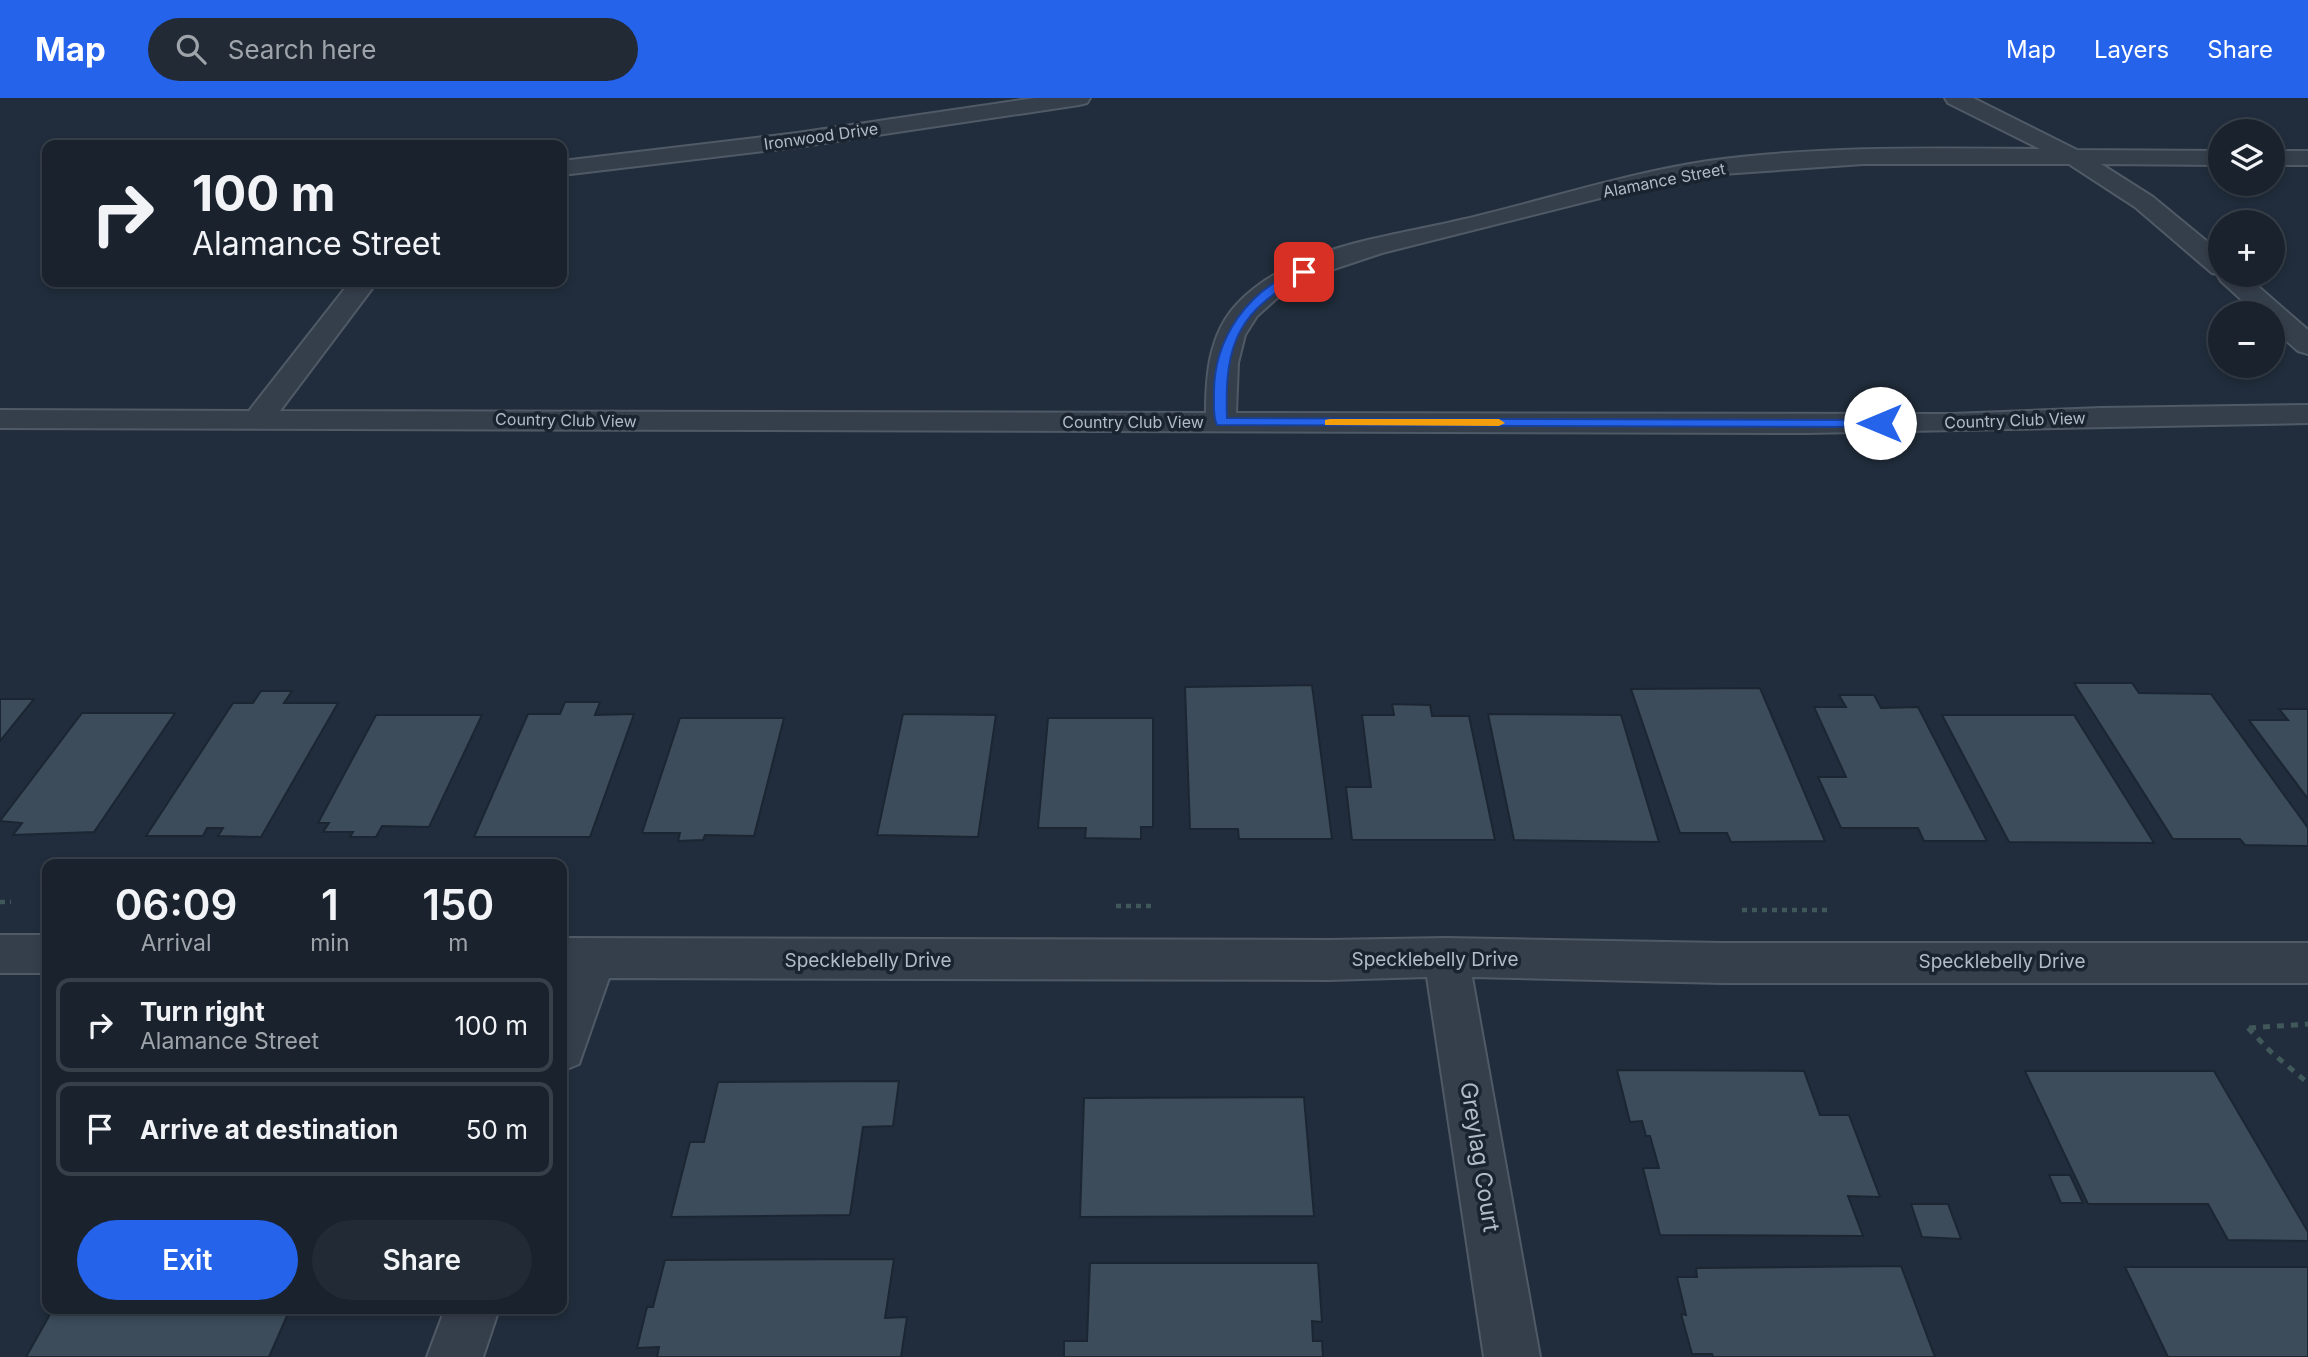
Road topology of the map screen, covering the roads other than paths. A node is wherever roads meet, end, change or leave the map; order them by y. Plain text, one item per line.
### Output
1 (1079, 98) edge
2 (1956, 98) edge
3 (2076, 158) junction
4 (2208, 158) edge
5 (2285, 158) edge
6 (2308, 158) edge
7 (567, 167) edge
8 (2208, 256) edge
9 (360, 287) edge
10 (2243, 287) edge
11 (2308, 345) edge
12 (2308, 414) edge
13 (259, 418) junction
14 (0, 419) edge
15 (1221, 422) junction
16 (0, 954) edge
17 (42, 954) edge
18 (1446, 957) junction
19 (578, 958) edge
20 (2307, 965) edge
21 (567, 1021) edge
22 (470, 1314) edge
23 (455, 1357) edge
24 (1512, 1357) edge

1 - 7 street, Ironwood Drive
2 - 3 street
3 - 4 street, Alamance Street
3 - 8 street
3 - 15 street, Alamance Street
5 - 6 street
9 - 13 street
10 - 11 street
12 - 15 street, Country Club View
13 - 14 street, Country Club View
13 - 15 street, Country Club View
16 - 17 street
18 - 19 street, Specklebelly Drive
18 - 20 street, Specklebelly Drive
18 - 24 street, Greylag Court
19 - 21 street
22 - 23 street

